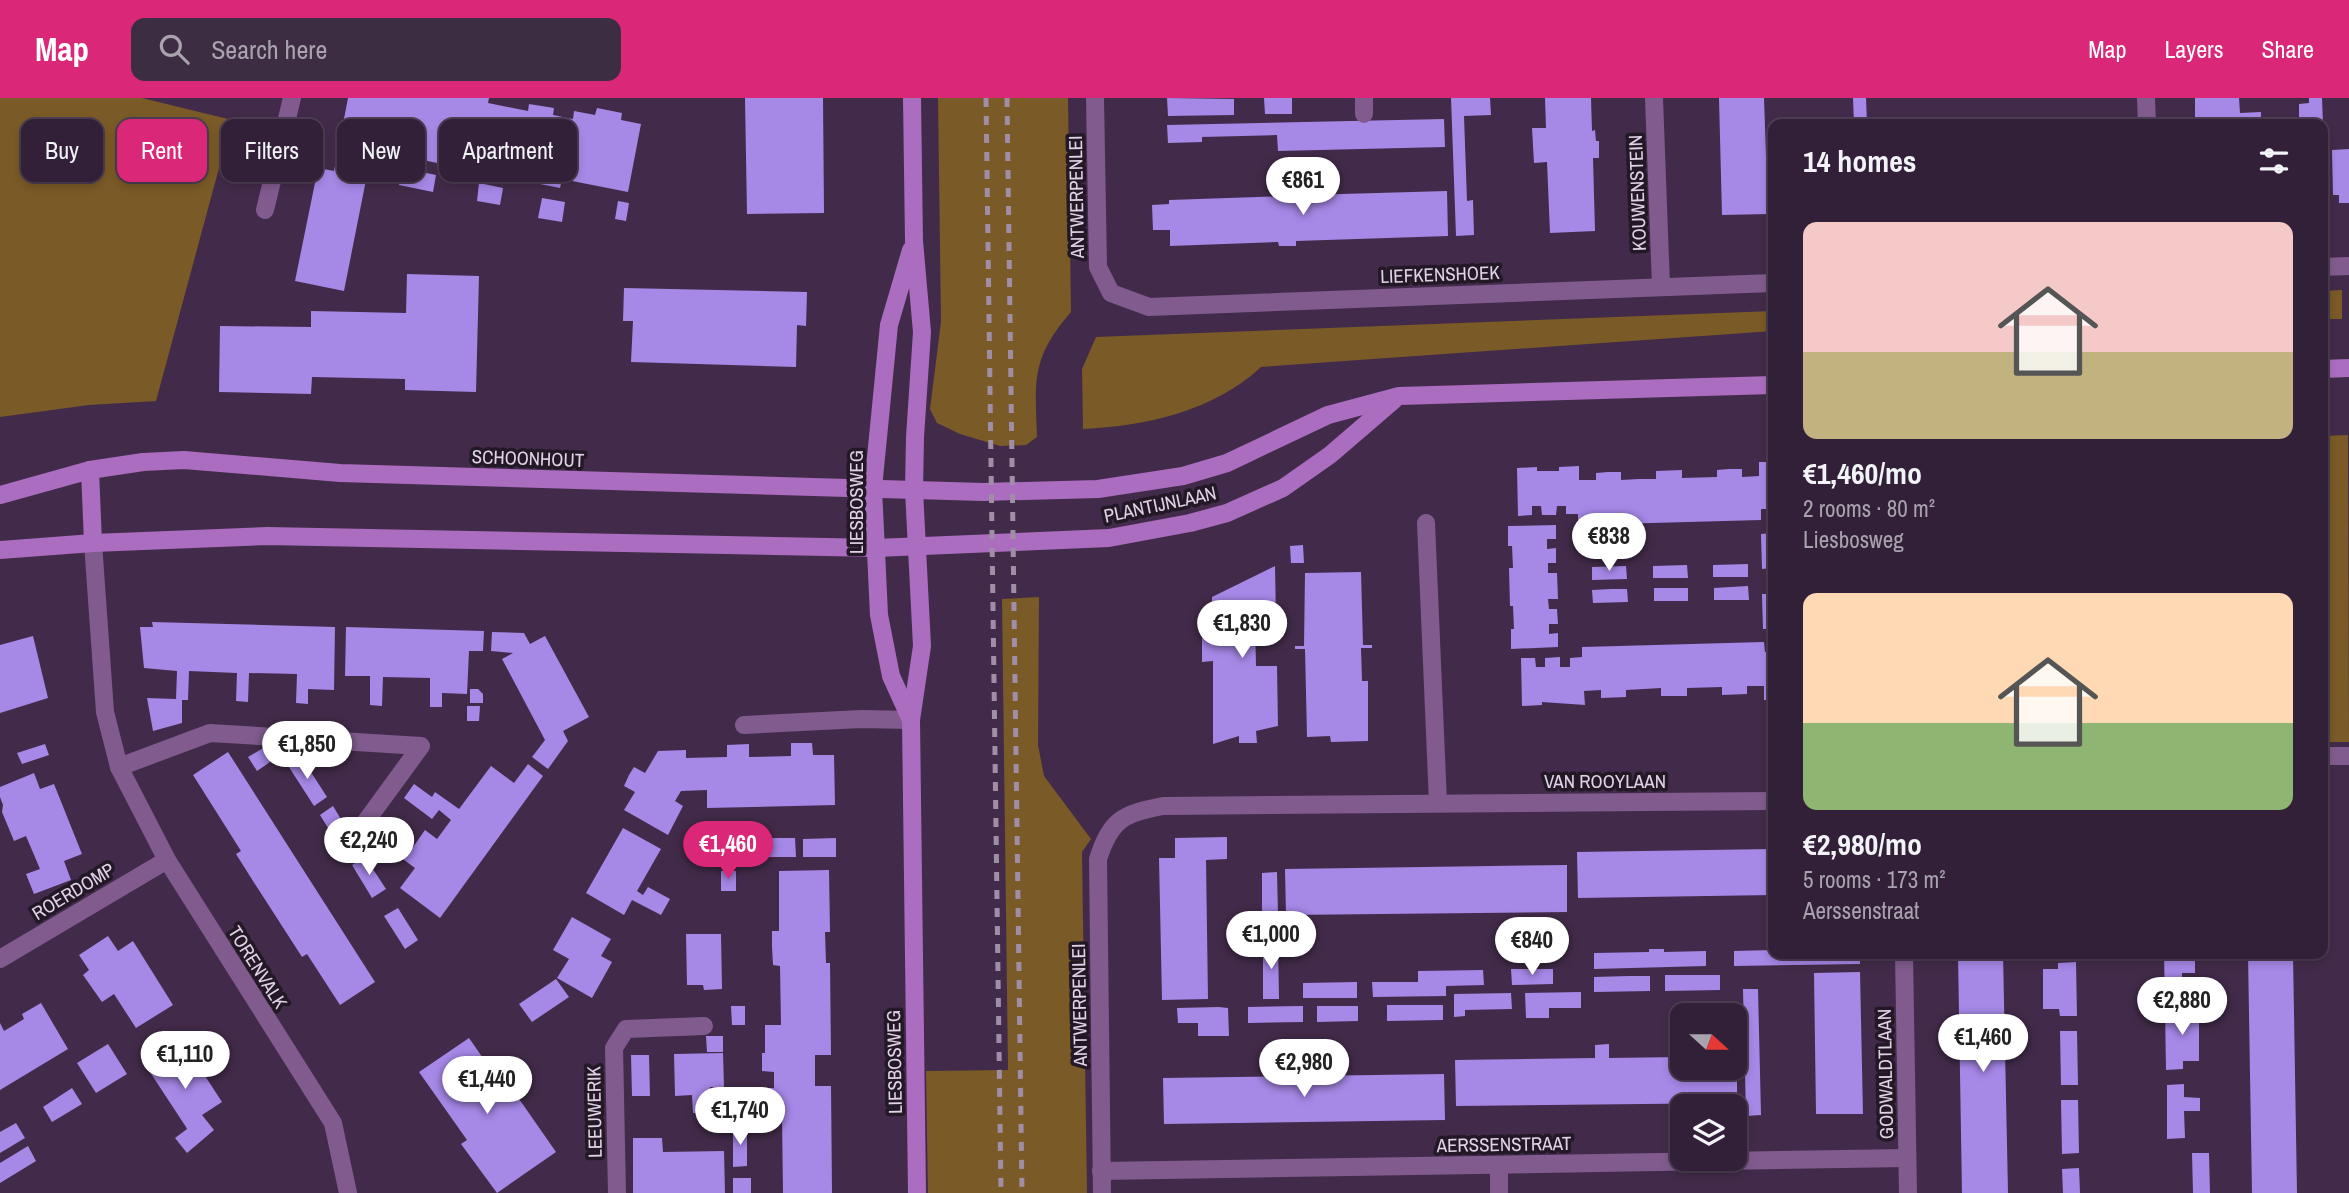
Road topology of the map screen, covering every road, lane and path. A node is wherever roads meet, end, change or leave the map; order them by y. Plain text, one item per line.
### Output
1 (292, 98) edge
2 (912, 98) edge
3 (1095, 98) edge
4 (1654, 98) edge
5 (2146, 98) edge
6 (2147, 119) edge
7 (265, 210) dead end
8 (914, 242) junction
9 (2349, 266) edge
10 (2328, 267) edge
11 (1768, 283) edge
12 (1661, 286) junction
13 (1111, 293) joint
14 (2349, 368) edge
15 (2328, 369) edge
16 (1768, 384) edge
17 (1399, 396) junction
18 (90, 470) junction
19 (873, 488) junction
20 (914, 490) junction
21 (1059, 490) joint
22 (0, 495) edge
23 (1426, 523) dead end
24 (93, 543) junction
25 (917, 545) junction
26 (876, 548) junction
27 (0, 550) edge
28 (911, 720) junction
29 (744, 726) dead end
30 (2328, 756) edge
31 (2349, 756) edge
32 (118, 767) junction
33 (1768, 801) edge
34 (1438, 803) junction
35 (1116, 822) joint
36 (364, 824) dead end
37 (167, 860) junction
38 (0, 959) edge
39 (1903, 959) edge
40 (704, 1026) dead end
41 (1907, 1158) junction
42 (1499, 1165) junction
43 (1101, 1171) junction
44 (348, 1193) edge
45 (617, 1193) edge
46 (917, 1193) edge
47 (1102, 1193) edge
48 (1499, 1193) edge
49 (1908, 1193) edge

1 - 7 street
2 - 8 main road, LIESBOSWEG
3 - 13 street, ANTWERPENLEI
4 - 12 street, KOUWENSTEIN
5 - 6 street
8 - 19 main road, LIESBOSWEG
8 - 20 main road, LIESBOSWEG
9 - 10 street
11 - 12 street, LIEFKENSHOEK
12 - 13 street, LIEFKENSHOEK
14 - 15 main road
16 - 17 main road, PLANTIJNLAAN
17 - 21 main road, PLANTIJNLAAN
17 - 25 main road, PLANTIJNLAAN
18 - 19 main road, SCHOONHOUT
18 - 22 main road, SCHOONHOUT
18 - 24 main road
19 - 20 main road, SCHOONHOUT
19 - 26 main road, LIESBOSWEG
20 - 21 main road, SCHOONHOUT
20 - 25 main road, LIESBOSWEG
23 - 34 street
24 - 26 main road
24 - 27 main road
24 - 32 street, TORENVALK
25 - 26 main road
25 - 28 main road, LIESBOSWEG
26 - 28 main road, LIESBOSWEG
28 - 29 street
28 - 46 main road, LIESBOSWEG
30 - 31 street
32 - 36 street
32 - 37 street, TORENVALK
33 - 34 street, VAN ROOYLAAN
34 - 35 street, VAN ROOYLAAN
35 - 43 street, ANTWERPENLEI
37 - 38 street, ROERDOMP
37 - 44 street, TORENVALK
39 - 41 street, GODWALDTLAAN
40 - 45 street, LEEUWERIK
41 - 42 street, AERSSENSTRAAT
41 - 49 street, GODWALDTLAAN
42 - 43 street, AERSSENSTRAAT
42 - 48 street
43 - 47 street, ANTWERPENLEI

